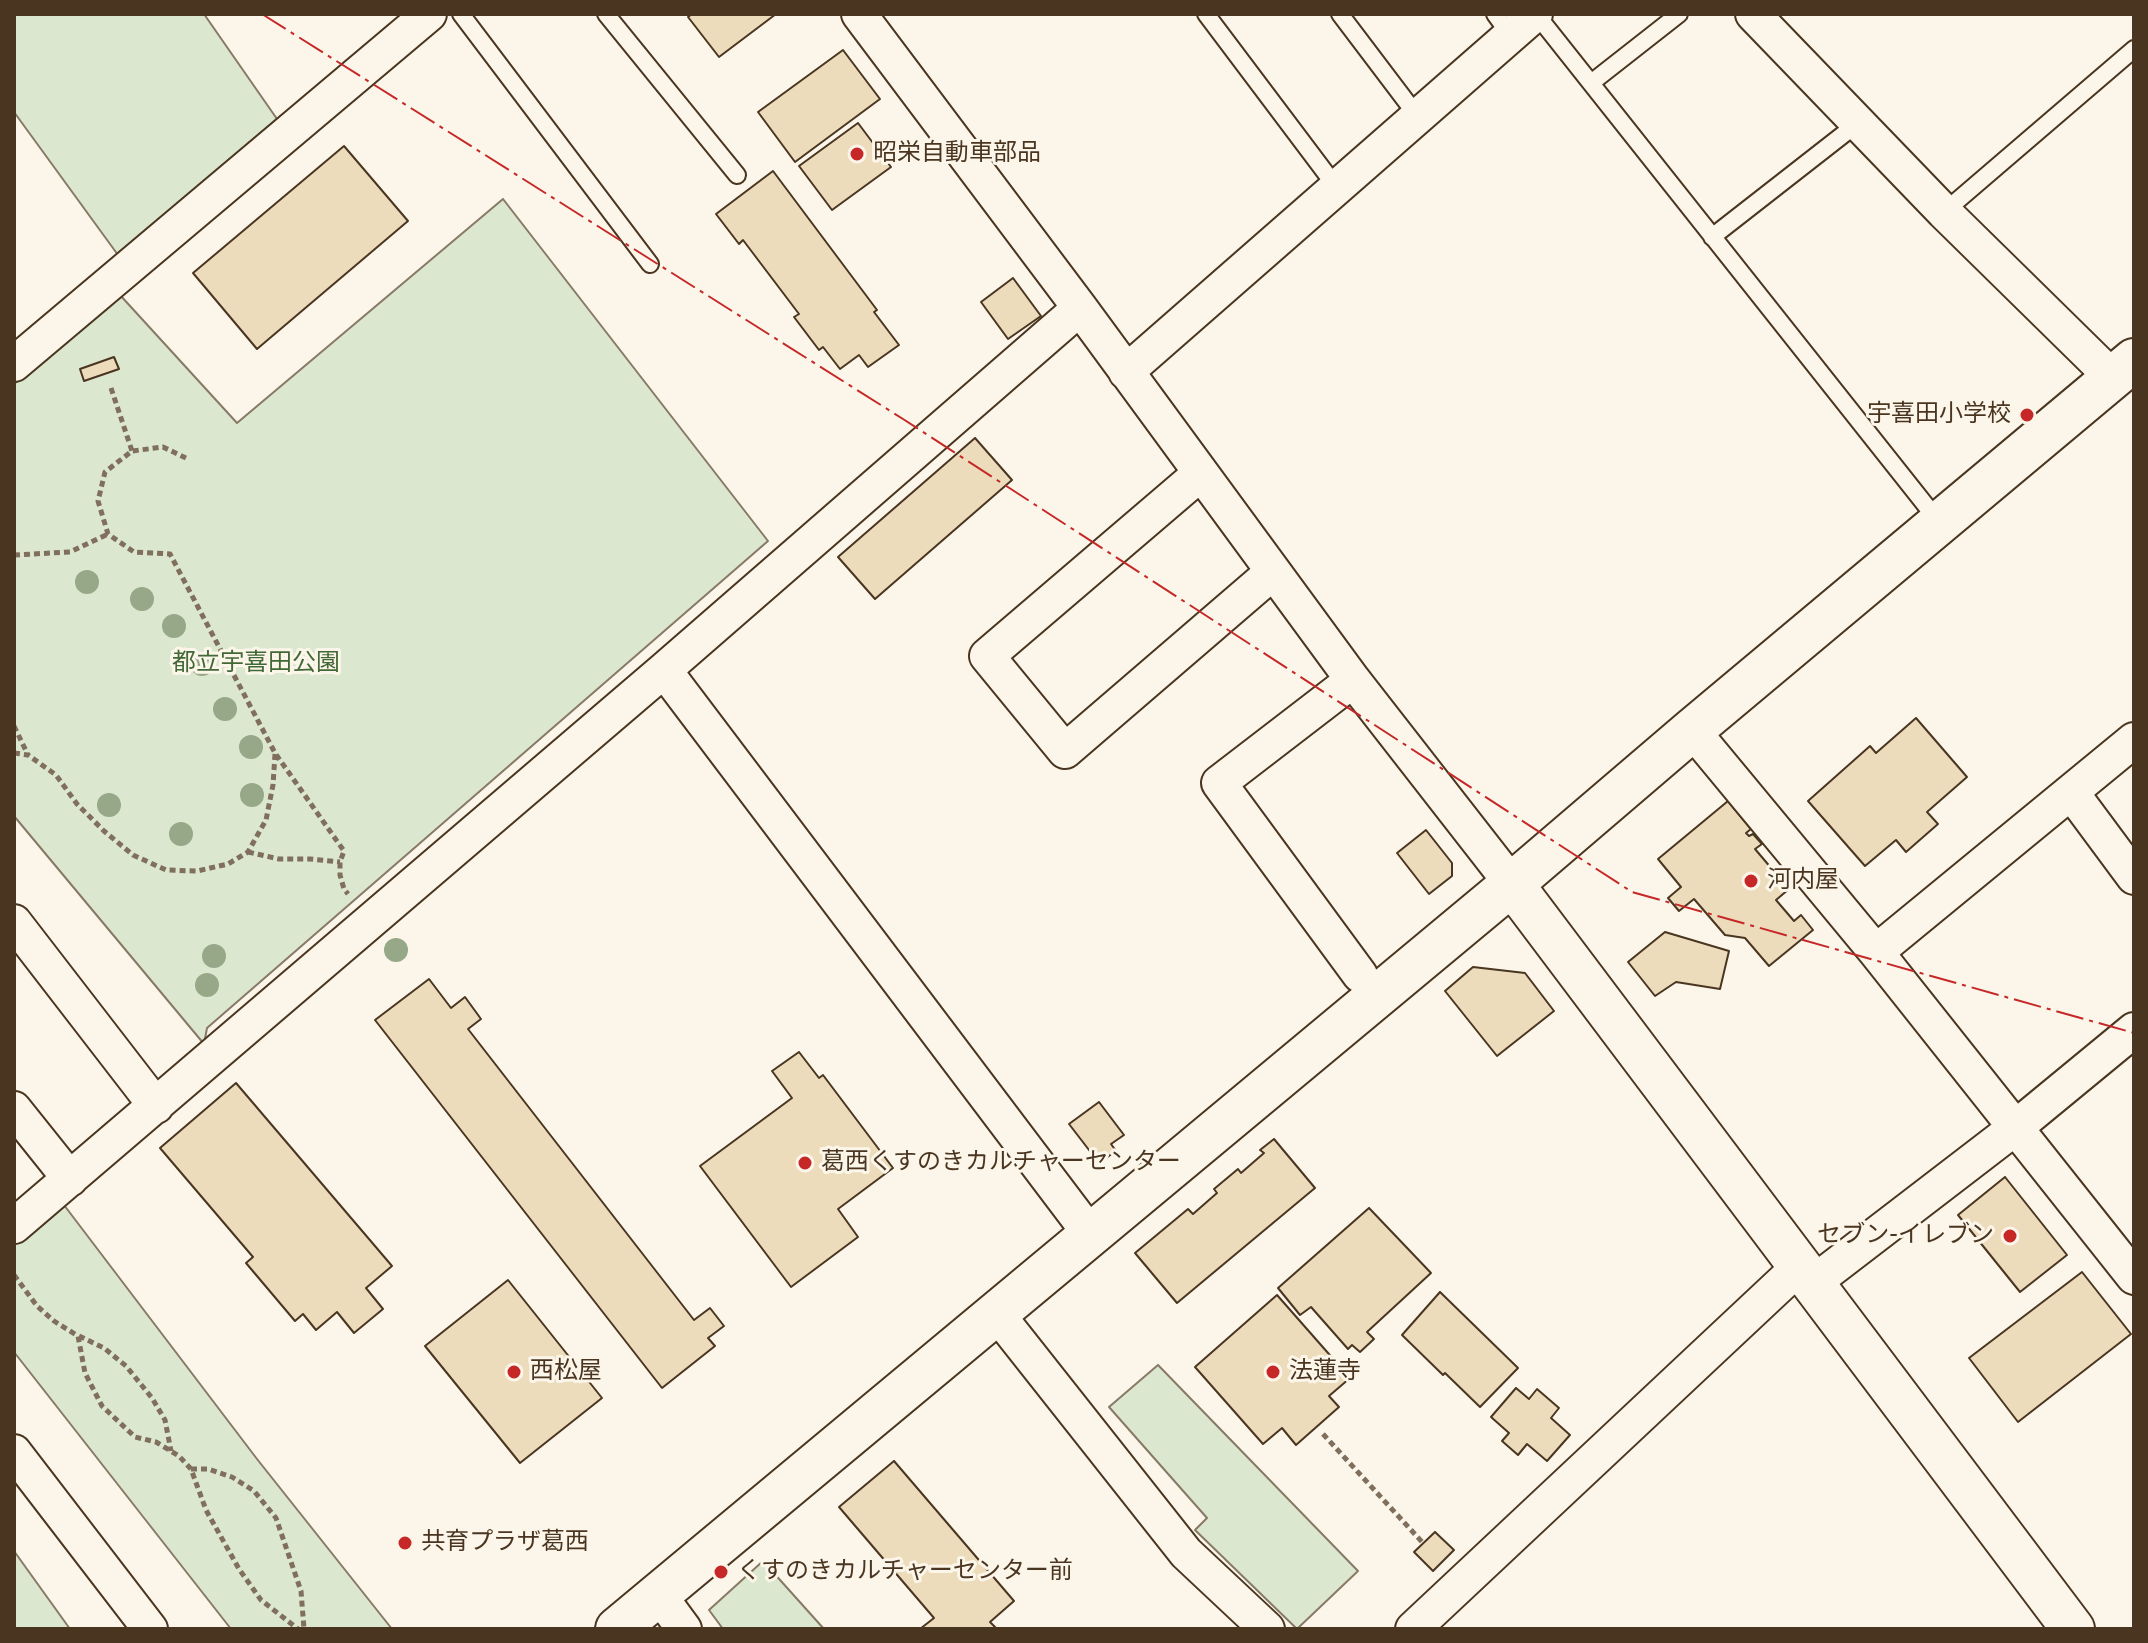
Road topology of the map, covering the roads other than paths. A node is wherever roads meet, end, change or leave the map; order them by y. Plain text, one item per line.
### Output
1 (429, 14) edge
2 (461, 14) edge
3 (606, 14) edge
4 (859, 14) edge
5 (1206, 14) edge
6 (1340, 14) edge
7 (1679, 14) edge
8 (1753, 14) edge
9 (1519, 20) edge
10 (2134, 49) edge
11 (1591, 83) junction
12 (1418, 117) junction
13 (1858, 123) junction
14 (737, 175) dead end
15 (1337, 188) junction
16 (1944, 212) junction
17 (1712, 237) junction
18 (650, 264) dead end
19 (1080, 308) junction
20 (14, 364) edge
21 (2124, 369) edge
22 (1126, 372) junction
23 (1201, 473) junction
24 (1939, 522) junction
25 (1273, 572) junction
26 (664, 670) junction
27 (1353, 680) junction
28 (1692, 730) junction
29 (2134, 740) edge
30 (2071, 792) junction
31 (2134, 877) edge
32 (1512, 884) junction
33 (14, 922) edge
34 (1876, 952) junction
35 (1360, 975) dead end
36 (2134, 1030) edge
37 (156, 1106) junction
38 (14, 1109) edge
39 (2015, 1128) junction
40 (70, 1179) junction
41 (14, 1226) edge
42 (1091, 1235) junction
43 (1806, 1274) junction
44 (2134, 1277) edge
45 (997, 1314) junction
46 (14, 1452) edge
47 (659, 1595) junction
48 (150, 1629) edge
49 (617, 1629) edge
50 (684, 1629) edge
51 (1267, 1629) edge
52 (1413, 1629) edge
53 (2073, 1629) edge

1 - 20 street
2 - 18 lane
3 - 14 lane
4 - 19 street
5 - 15 lane
6 - 12 lane
7 - 11 lane
8 - 13 street
9 - 11 lane
9 - 12 street
10 - 16 lane
11 - 17 lane
12 - 15 street
13 - 16 street
13 - 17 lane
15 - 22 street
16 - 21 street
17 - 24 lane
19 - 22 street
19 - 26 street
21 - 24 street
22 - 23 street
23 - 25 street
23 - 25 street
24 - 28 street
25 - 27 street
26 - 37 street
26 - 42 street
27 - 32 street
27 - 35 street
28 - 32 street
28 - 34 street
29 - 30 street
30 - 31 street
30 - 34 street
32 - 42 street
32 - 43 street
33 - 37 street
34 - 39 street
36 - 39 street
37 - 40 street
38 - 40 street
39 - 43 street
39 - 44 street
40 - 41 street
42 - 45 street
43 - 52 street
43 - 53 street
45 - 47 street
45 - 51 street
46 - 48 street
47 - 49 street
47 - 50 street

